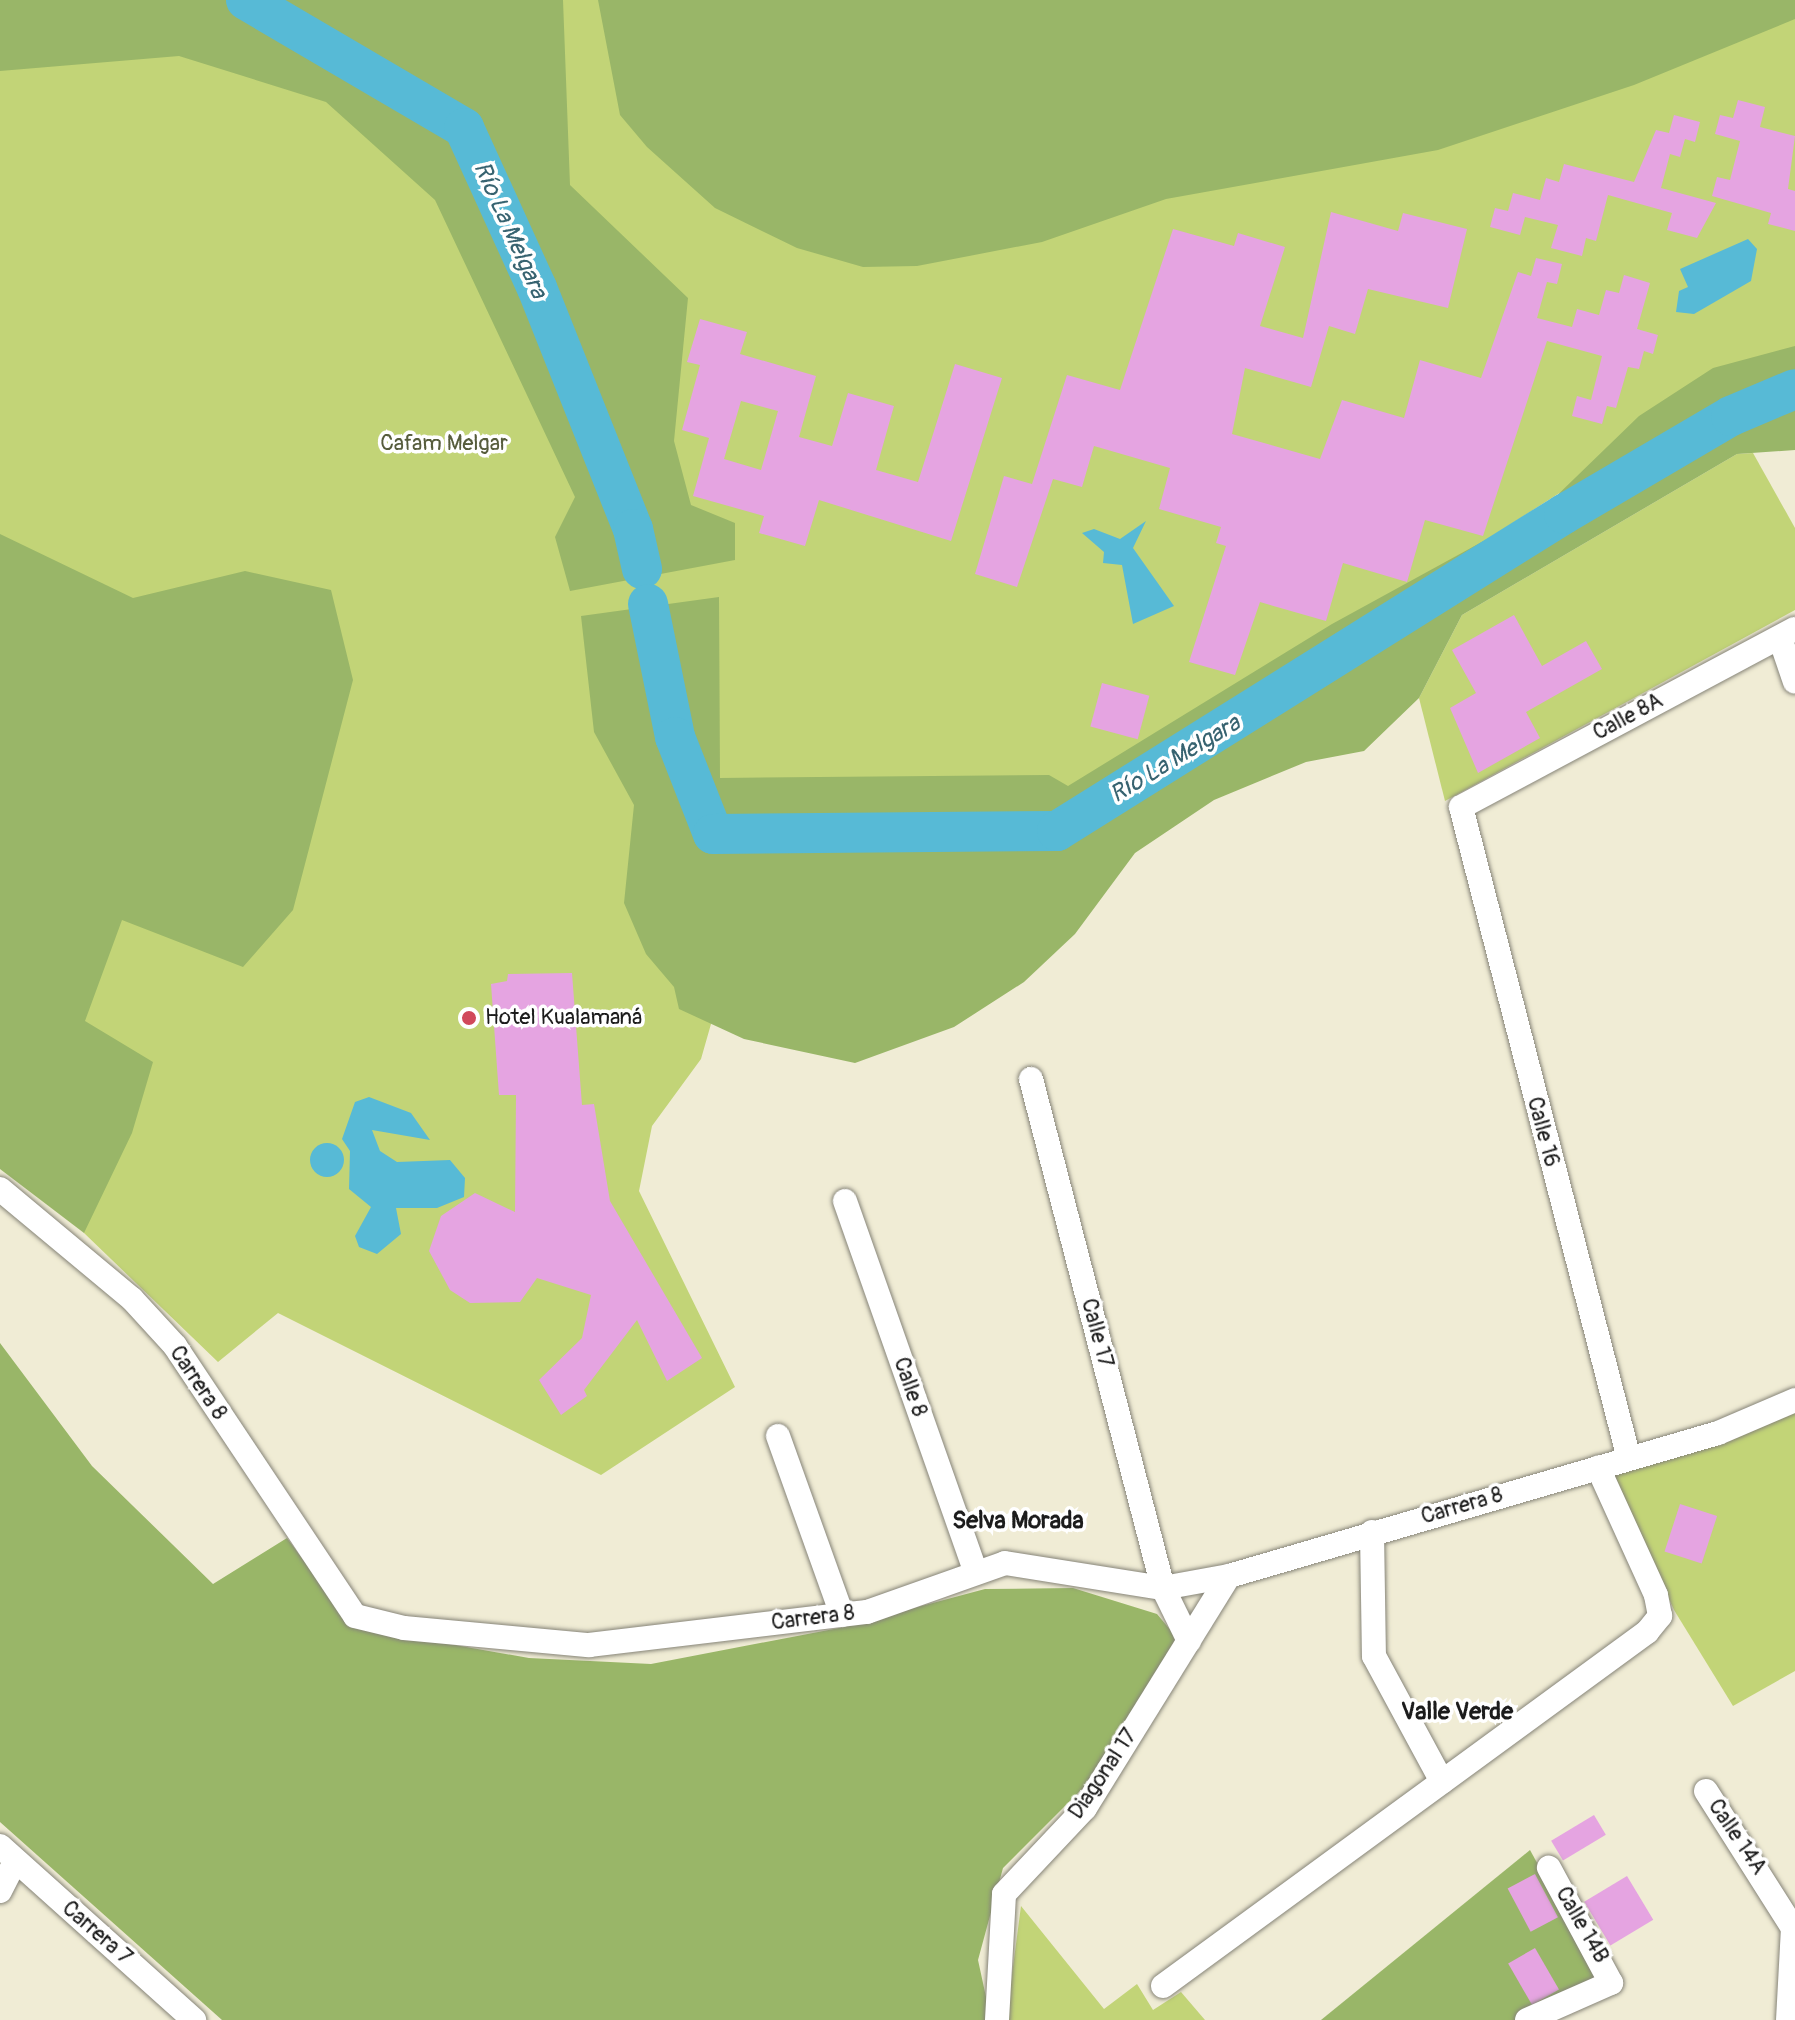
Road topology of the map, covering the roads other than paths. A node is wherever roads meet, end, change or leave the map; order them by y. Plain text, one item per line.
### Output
1 (1787, 634) edge
2 (1795, 682) edge
3 (1461, 807) joint
4 (1031, 1079) dead end
5 (0, 1189) edge
6 (845, 1201) dead end
7 (1795, 1400) edge
8 (778, 1436) dead end
9 (1628, 1455) junction
10 (1598, 1468) junction
11 (1372, 1532) junction
12 (976, 1572) junction
13 (1229, 1576) junction
14 (1163, 1588) junction
15 (842, 1615) junction
16 (1189, 1641) junction
17 (1442, 1782) junction
18 (1706, 1791) dead end
19 (8, 1854) edge
20 (1549, 1868) dead end
21 (0, 1891) edge
22 (1163, 1986) dead end
23 (194, 2020) edge
24 (997, 2020) edge
25 (1527, 2020) edge
26 (1788, 2020) edge

1 - 2 street
1 - 3 street, Calle 8A
3 - 9 street, Calle 16
4 - 14 street, Calle 17
5 - 15 street, Carrera 8
6 - 12 street, Calle 8
7 - 9 street, Carrera 8
8 - 15 street
9 - 10 street, Carrera 8
10 - 11 street, Carrera 8
10 - 17 street
11 - 13 street, Carrera 8
11 - 17 street
12 - 14 street, Carrera 8
12 - 15 street, Carrera 8
13 - 14 street, Carrera 8
13 - 16 street, Diagonal 17
14 - 16 street, Calle 17
16 - 24 street, Diagonal 17
17 - 22 street
18 - 26 street, Calle 14A
19 - 21 street
19 - 23 street, Carrera 7
20 - 25 street, Calle 14B

